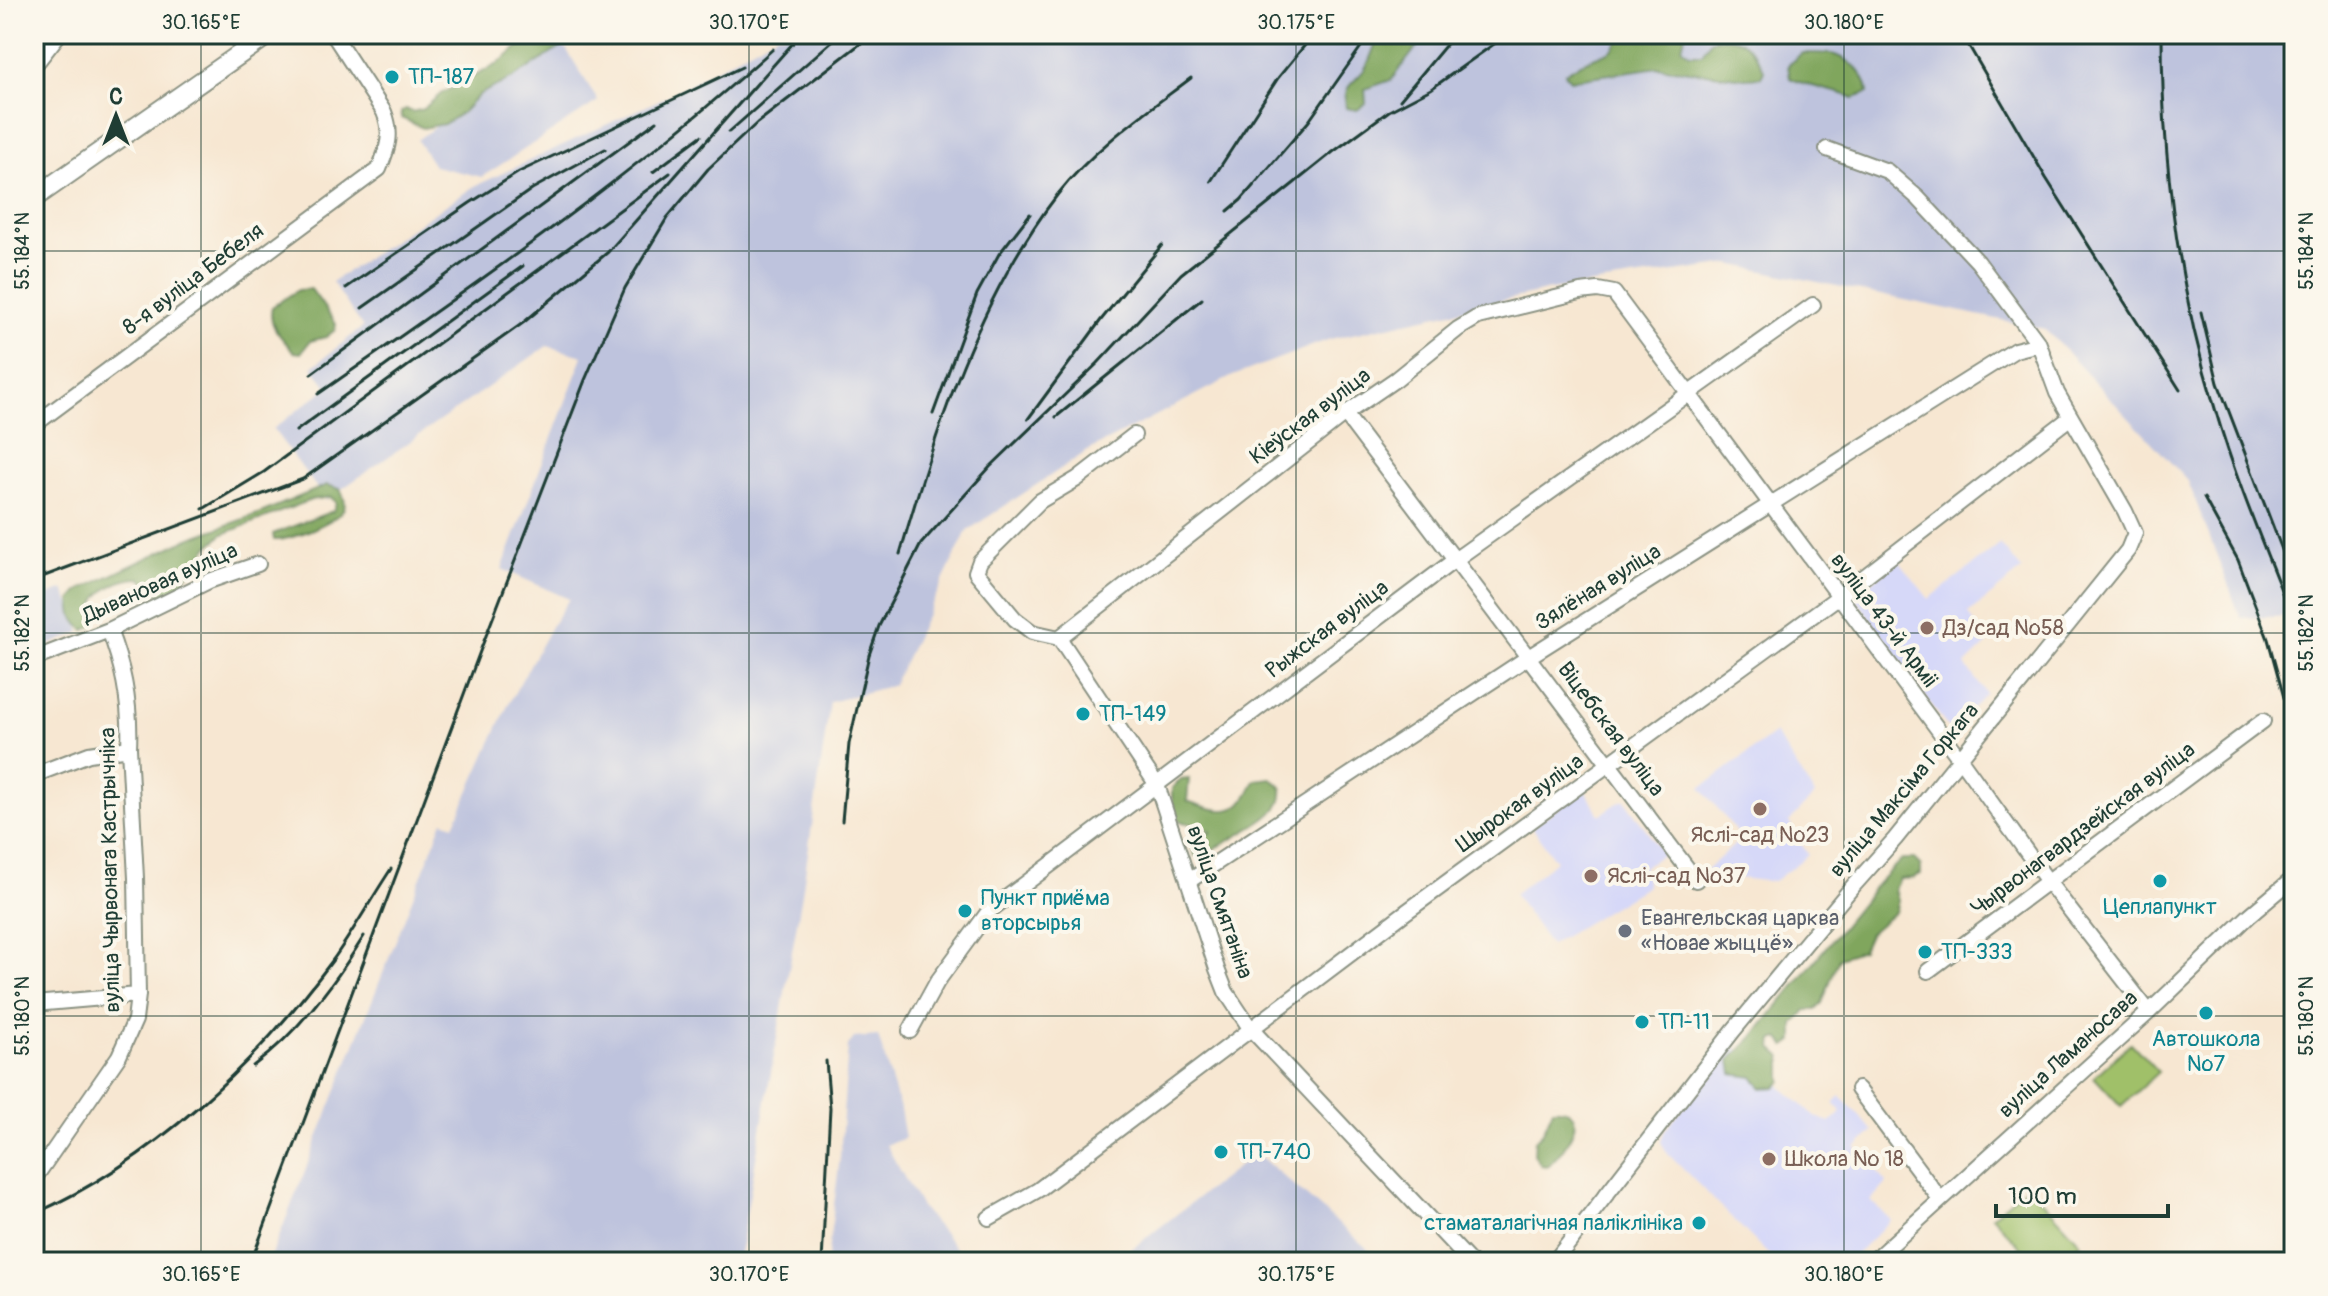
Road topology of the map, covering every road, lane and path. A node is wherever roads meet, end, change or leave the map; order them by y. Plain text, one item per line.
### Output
1 (59, 34) edge
2 (269, 34) edge
3 (333, 34) edge
4 (34, 66) edge
5 (1827, 149) dead end
6 (34, 198) edge
7 (1614, 293) joint
8 (1813, 305) dead end
9 (2039, 344) junction
10 (1687, 395) junction
11 (1345, 414) junction
12 (2071, 417) junction
13 (34, 425) edge
14 (1134, 435) dead end
15 (1770, 505) junction
16 (1456, 559) junction
17 (258, 564) dead end
18 (1838, 597) junction
19 (109, 630) junction
20 (1059, 638) junction
21 (1530, 656) junction
22 (34, 659) edge
23 (2263, 721) dead end
24 (129, 748) junction
25 (1960, 759) junction
26 (1610, 765) junction
27 (34, 775) edge
28 (1157, 785) junction
29 (2294, 878) edge
30 (1696, 880) dead end
31 (1189, 881) junction
32 (2049, 883) junction
33 (1928, 971) dead end
34 (138, 995) junction
35 (34, 1004) edge
36 (2149, 1012) junction
37 (1250, 1028) junction
38 (910, 1031) dead end
39 (1858, 1089) dead end
40 (34, 1179) edge
41 (1940, 1199) junction
42 (989, 1218) dead end
43 (1470, 1262) edge
44 (1554, 1262) edge
45 (1872, 1262) edge

1 - 4 street
2 - 6 main road
3 - 13 street, 8-я вуліца Бебеля
5 - 9 street
7 - 10 street, вуліца 43-й Арміі
7 - 11 street, Кіеўская вуліца
8 - 10 street, Рыжская вуліца
9 - 12 street
9 - 15 street, Зялёная вуліца
10 - 15 street, вуліца 43-й Арміі
10 - 16 street, Рыжская вуліца
11 - 16 street, Віцебская вуліца
11 - 20 street, Кіеўская вуліца
12 - 18 street, Шырокая вуліца
12 - 25 street, вуліца Максіма Горкага
14 - 20 street
15 - 18 street, вуліца 43-й Арміі
15 - 21 street, Зялёная вуліца
16 - 21 street, Віцебская вуліца
16 - 28 street, Рыжская вуліца
17 - 19 street, Дывановая вуліца
18 - 25 street, вуліца 43-й Арміі
18 - 26 street, Шырокая вуліца
19 - 22 street, Дывановая вуліца
19 - 24 street, вуліца Чырвонага Кастрычніка
20 - 28 street, вуліца Смятаніна
21 - 26 street, Віцебская вуліца
21 - 31 street, Зялёная вуліца
23 - 32 street, Чырвонагвардзейская вуліца
24 - 27 street
24 - 34 street, вуліца Чырвонага Кастрычніка
25 - 32 street, вуліца 43-й Арміі
25 - 44 street, вуліца Максіма Горкага
26 - 30 street, Віцебская вуліца
26 - 37 street, Шырокая вуліца
28 - 31 street, вуліца Смятаніна
28 - 38 street, Рыжская вуліца
29 - 36 street, вуліца Ламаносава
31 - 37 street, вуліца Смятаніна
32 - 33 street, Чырвонагвардзейская вуліца
32 - 36 street, вуліца 43-й Арміі
34 - 35 street
34 - 40 street, вуліца Чырвонага Кастрычніка
36 - 41 street, вуліца Ламаносава
37 - 42 street, Шырокая вуліца
37 - 43 street, вуліца Смятаніна
39 - 41 street
41 - 45 street, вуліца Ламаносава

